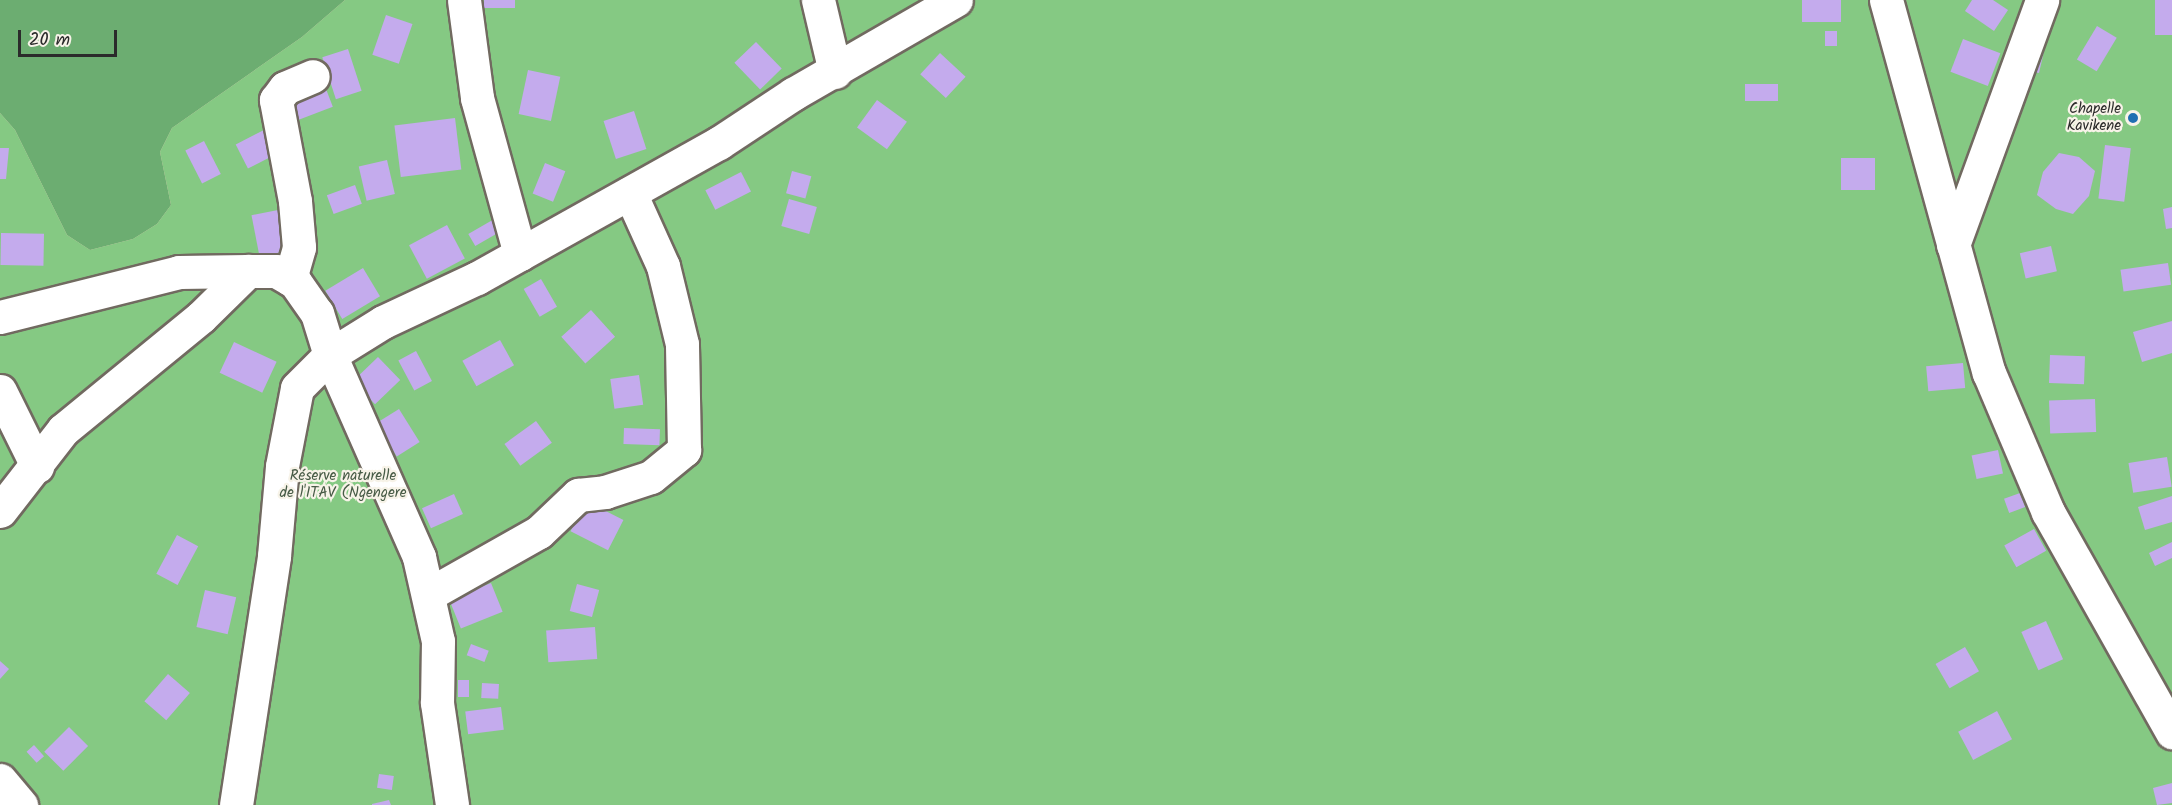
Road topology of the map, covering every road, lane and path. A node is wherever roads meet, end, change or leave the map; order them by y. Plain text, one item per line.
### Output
1 (464, 0) edge
2 (818, 0) edge
3 (956, 0) edge
4 (1886, 0) edge
5 (2042, 0) edge
6 (835, 72) junction
7 (313, 76) dead end
8 (630, 193) junction
9 (1953, 245) junction
10 (520, 254) junction
11 (248, 271) junction
12 (290, 279) junction
13 (0, 317) edge
14 (330, 355) junction
15 (0, 391) edge
16 (37, 466) junction
17 (0, 511) edge
18 (429, 594) junction
19 (2172, 732) edge
20 (0, 780) edge
21 (21, 805) edge
22 (236, 805) edge
23 (452, 805) edge

1 - 10 street
2 - 6 street
3 - 6 street
4 - 9 street
5 - 9 street
6 - 8 street
7 - 12 street
8 - 10 street
8 - 18 street
9 - 19 street
10 - 14 street
11 - 12 street
11 - 13 street
11 - 16 street
12 - 14 street
14 - 18 street
14 - 22 street
15 - 16 street
16 - 17 street
18 - 23 street
20 - 21 street

